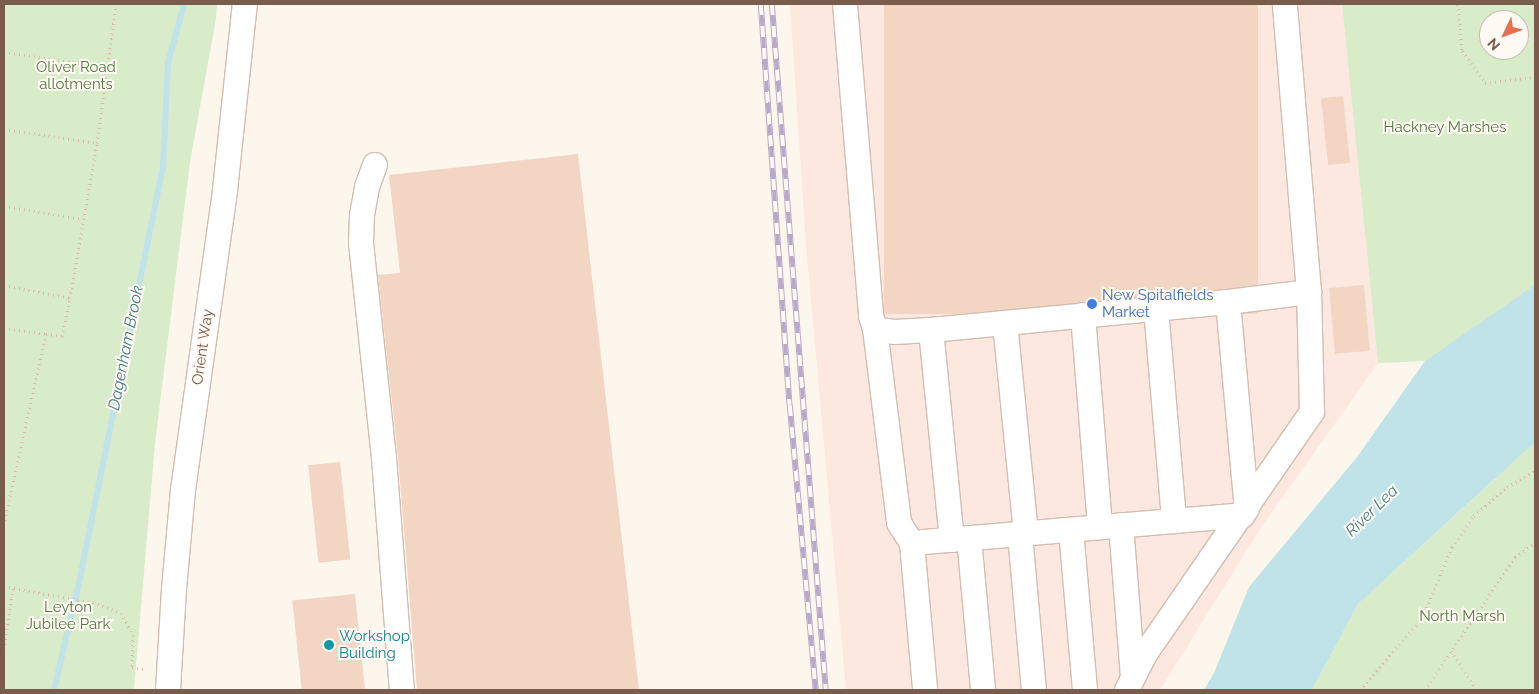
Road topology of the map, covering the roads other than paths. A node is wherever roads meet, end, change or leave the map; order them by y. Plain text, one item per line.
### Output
1 (245, 4) edge
2 (845, 4) edge
3 (1285, 4) edge
4 (375, 165) dead end
5 (1309, 292) junction
6 (1228, 302) junction
7 (1156, 309) junction
8 (1083, 315) junction
9 (1005, 323) junction
10 (875, 329) junction
11 (931, 330) junction
12 (1245, 512) junction
13 (1174, 521) junction
14 (1111, 526) junction
15 (1072, 530) junction
16 (1023, 534) junction
17 (960, 539) junction
18 (912, 543) junction
19 (162, 681) edge
20 (1130, 684) edge
21 (402, 690) edge
22 (925, 690) edge
23 (983, 690) edge
24 (1034, 690) edge
25 (1085, 690) edge

1 - 19 street, Orient Way
2 - 10 street
3 - 5 street
4 - 21 street
5 - 6 street
5 - 12 street
6 - 7 street
6 - 12 street
7 - 8 street
7 - 13 street
8 - 9 street
8 - 14 street
9 - 11 street
9 - 16 street
10 - 11 street
10 - 18 street
11 - 17 street
12 - 13 street
12 - 20 street
13 - 14 street
14 - 15 street
14 - 20 street
15 - 16 street
15 - 25 street
16 - 17 street
16 - 24 street
17 - 18 street
17 - 23 street
18 - 22 street

